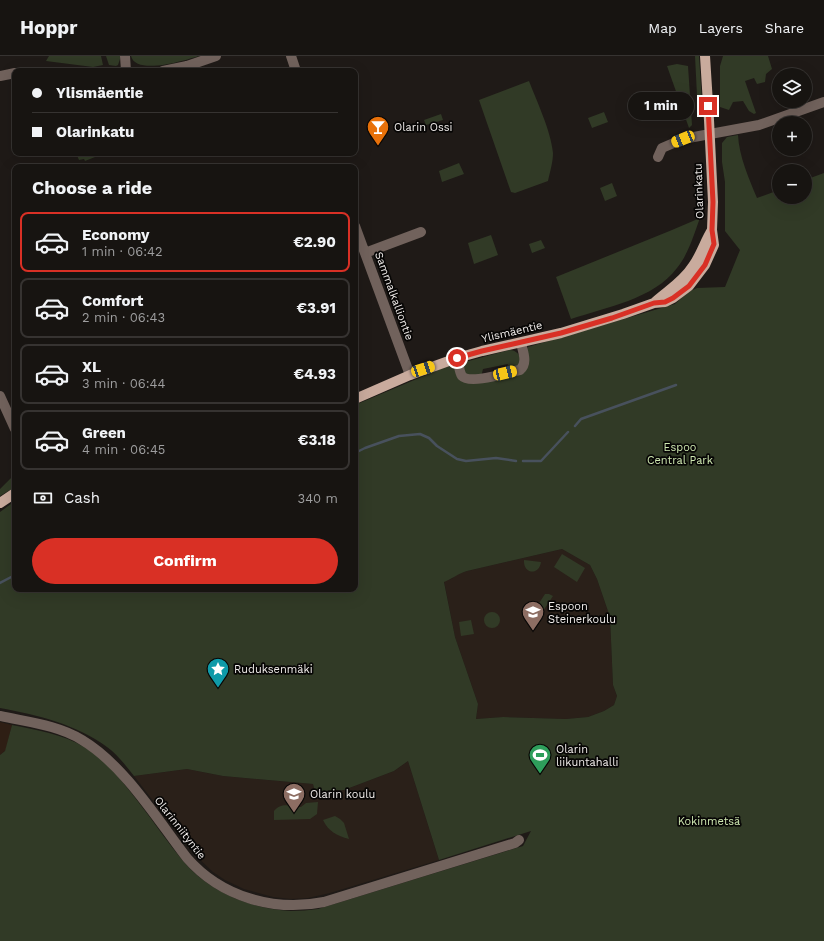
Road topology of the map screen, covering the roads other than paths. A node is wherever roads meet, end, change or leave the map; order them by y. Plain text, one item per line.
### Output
1 (125, 56) edge
2 (216, 56) edge
3 (291, 56) edge
4 (705, 56) edge
5 (126, 68) edge
6 (177, 68) edge
7 (295, 68) edge
8 (12, 74) edge
9 (0, 76) edge
10 (824, 102) edge
11 (709, 134) junction
12 (658, 157) dead end
13 (421, 232) dead end
14 (358, 234) edge
15 (365, 253) junction
16 (692, 276) joint
17 (521, 343) junction
18 (457, 358) junction
19 (410, 375) junction
20 (0, 396) edge
21 (358, 398) edge
22 (12, 422) edge
23 (12, 495) edge
24 (0, 503) edge
25 (0, 716) edge
26 (519, 840) dead end

1 - 5 street
2 - 6 street
3 - 7 street
4 - 11 main road, Olarinkatu
8 - 9 street
10 - 11 street
11 - 12 street
11 - 16 main road, Olarinkatu
13 - 15 street
14 - 15 street, Sammalkalliontie
15 - 19 street, Sammalkalliontie
16 - 17 main road, Ylismäentie
17 - 18 main road, Ylismäentie
17 - 18 street
18 - 19 main road, Ylismäentie
19 - 21 main road, Ylismäentie
20 - 22 street
23 - 24 main road
25 - 26 street, Olarinniityntie

